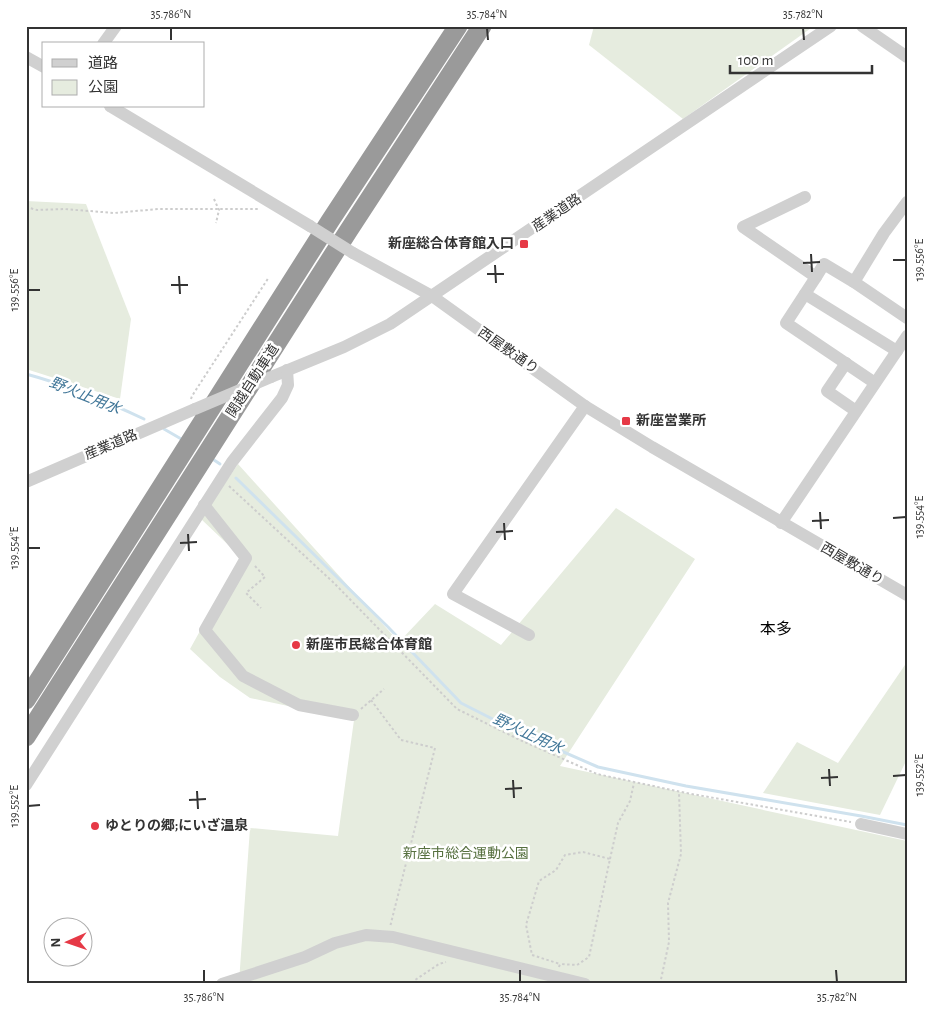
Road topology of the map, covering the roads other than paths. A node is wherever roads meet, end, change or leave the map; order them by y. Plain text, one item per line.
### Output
1 (116, 26) edge
2 (458, 26) edge
3 (482, 26) edge
4 (831, 26) edge
5 (862, 26) edge
6 (104, 42) edge
7 (26, 57) edge
8 (907, 57) edge
9 (42, 66) edge
10 (113, 108) edge
11 (805, 197) dead end
12 (907, 202) edge
13 (816, 277) junction
14 (854, 282) junction
15 (805, 294) junction
16 (432, 296) junction
17 (907, 318) edge
18 (907, 336) edge
19 (897, 351) junction
20 (846, 363) junction
21 (287, 370) junction
22 (875, 382) junction
23 (585, 406) junction
24 (856, 411) junction
25 (26, 482) edge
26 (204, 505) junction
27 (781, 522) junction
28 (907, 595) edge
29 (529, 635) dead end
30 (26, 700) edge
31 (353, 715) road end
32 (26, 737) edge
33 (26, 785) edge
34 (860, 824) road end
35 (907, 834) edge
36 (222, 984) edge
37 (585, 984) edge

1 - 6 street
2 - 30 highway, 関越自動車道
3 - 32 highway, 関越自動車道
4 - 16 street, 産業道路
5 - 8 street
7 - 9 street
10 - 16 street, 西屋敷通り, bridge
11 - 13 street
12 - 14 street
13 - 14 street
13 - 15 street
14 - 17 street
15 - 19 street
15 - 20 street
16 - 21 street, 産業道路
16 - 23 street, 西屋敷通り
18 - 19 street
19 - 22 street
20 - 22 street
20 - 24 street
21 - 25 street, 産業道路, bridge
21 - 26 street
22 - 24 street
23 - 27 street, 西屋敷通り
23 - 29 street
24 - 27 street
26 - 31 street
26 - 33 street
27 - 28 street, 西屋敷通り
34 - 35 street
36 - 37 street

